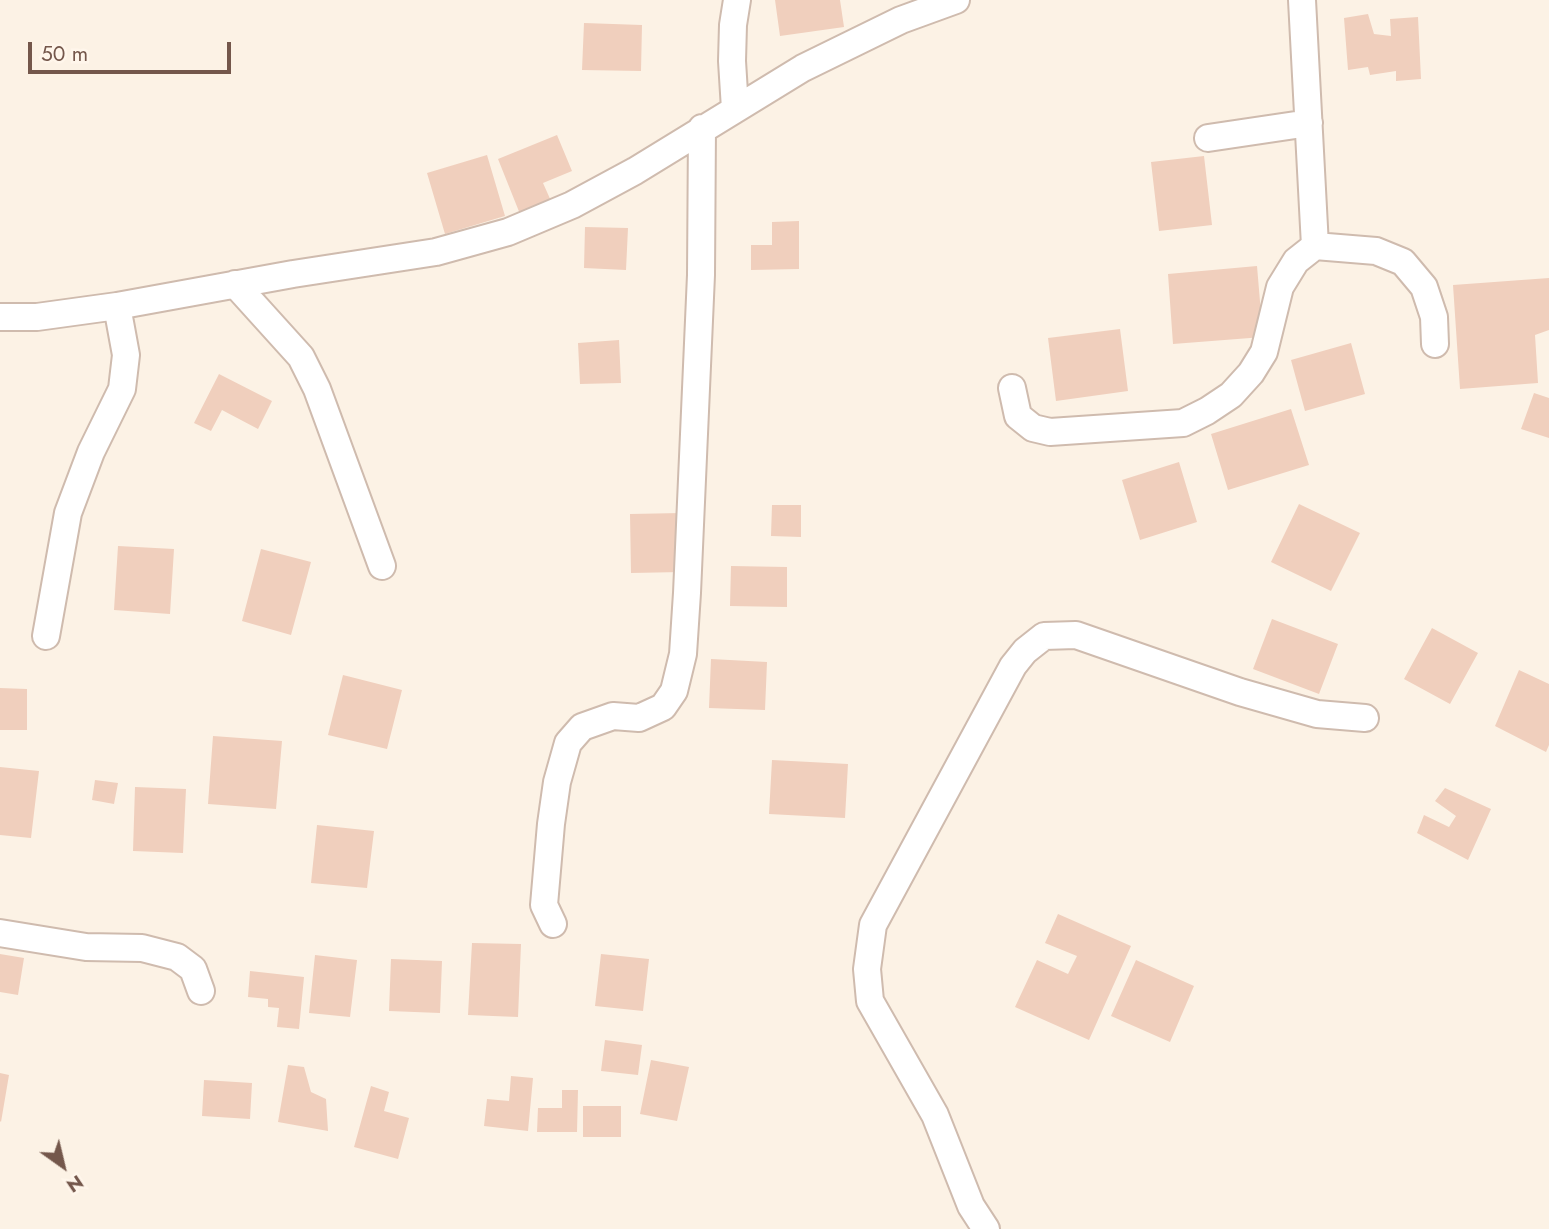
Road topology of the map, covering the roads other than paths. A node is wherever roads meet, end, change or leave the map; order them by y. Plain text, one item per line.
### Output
1 (737, 0) edge
2 (956, 0) edge
3 (1301, 0) edge
4 (735, 109) junction
5 (1309, 123) junction
6 (702, 128) junction
7 (1208, 138) dead end
8 (1315, 246) junction
9 (235, 284) junction
10 (117, 306) junction
11 (0, 317) edge
12 (1435, 344) dead end
13 (1012, 388) dead end
14 (383, 566) dead end
15 (46, 636) dead end
16 (1365, 718) dead end
17 (553, 924) dead end
18 (0, 933) edge
19 (201, 991) dead end
20 (986, 1229) edge

1 - 4 street
2 - 4 street
3 - 5 street
4 - 6 street
5 - 7 street
5 - 8 street
6 - 9 street
6 - 17 street
8 - 12 street
8 - 13 street
9 - 10 street
9 - 14 street
10 - 11 street
10 - 15 street
16 - 20 street
18 - 19 street

